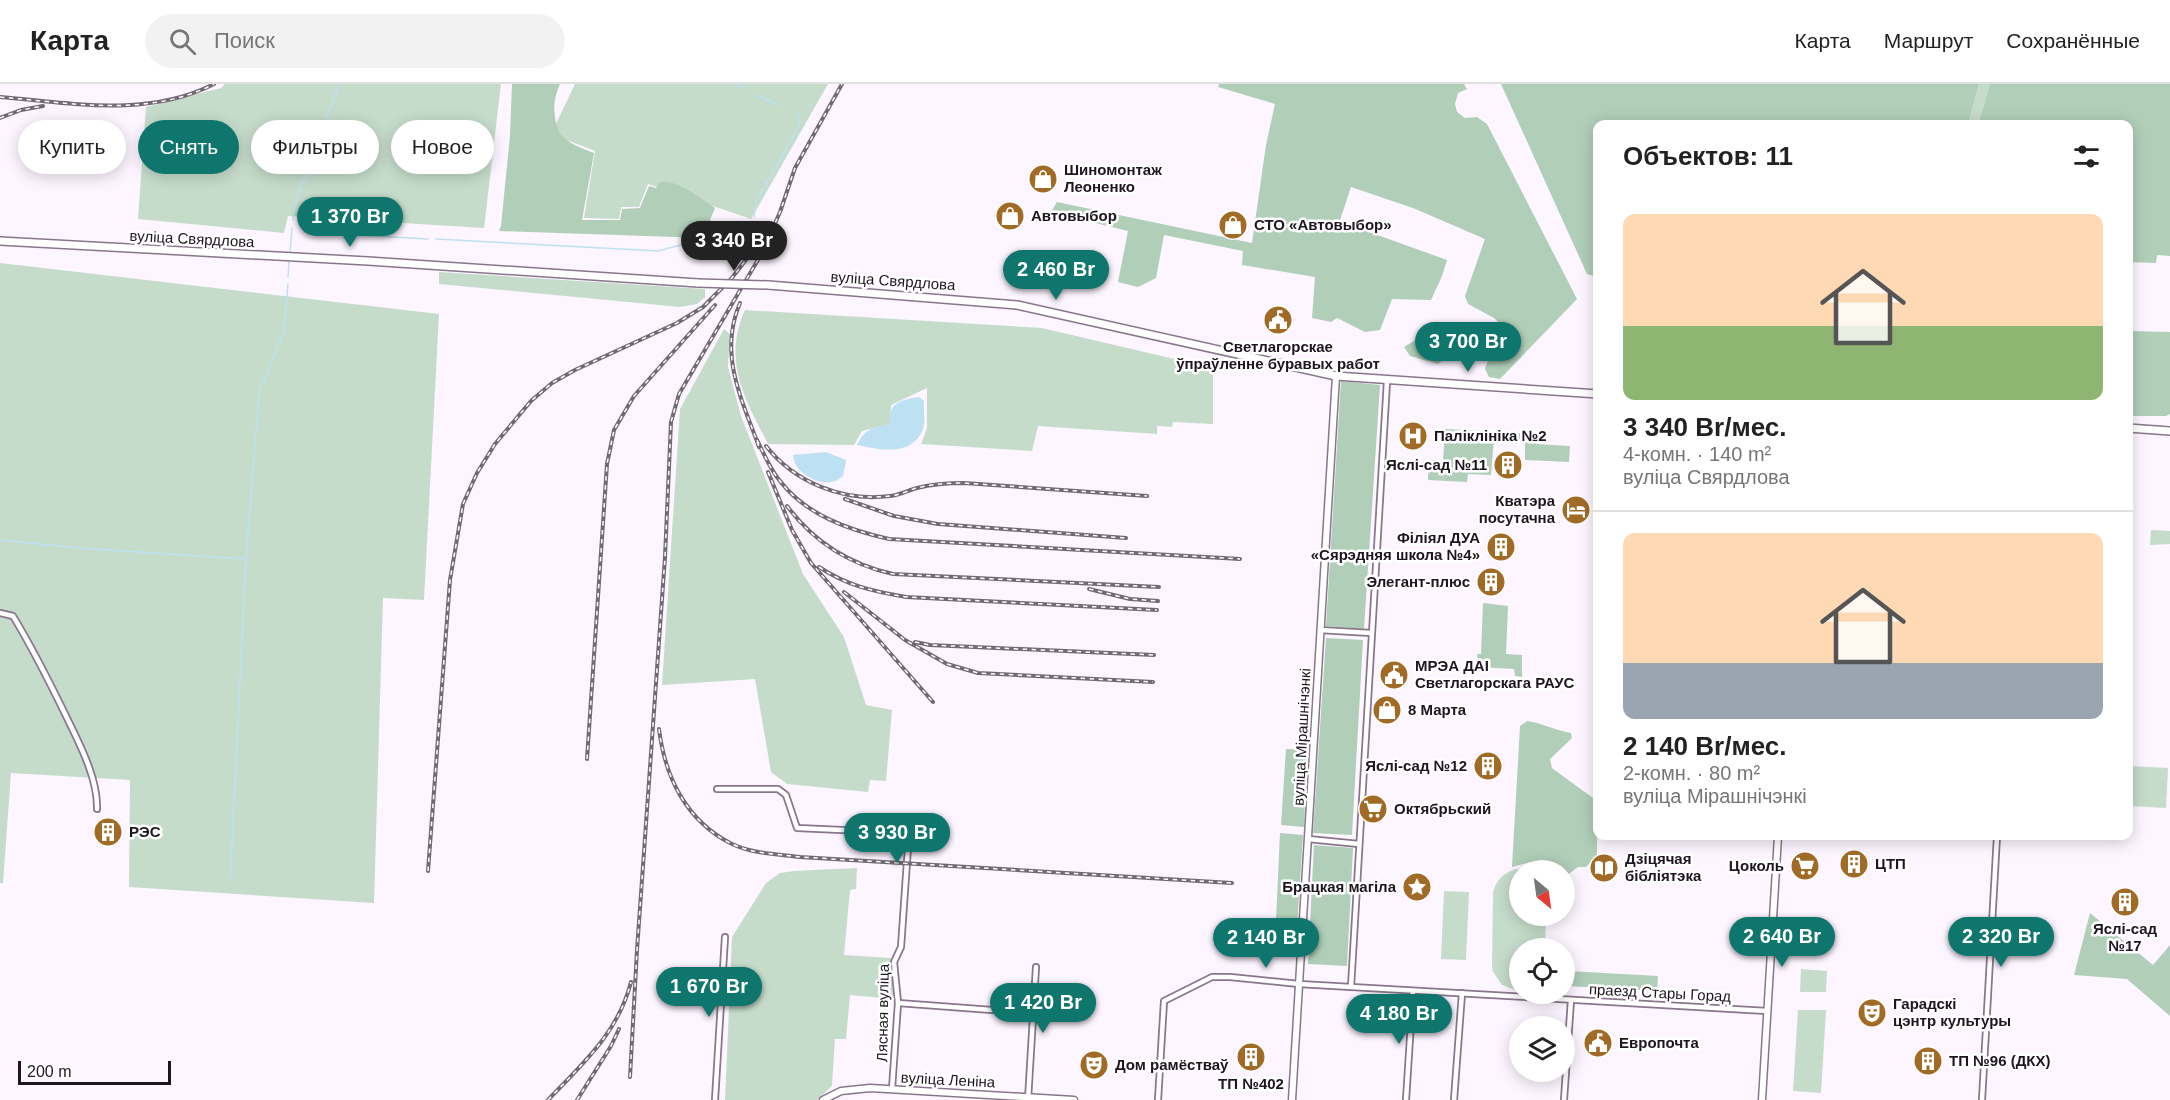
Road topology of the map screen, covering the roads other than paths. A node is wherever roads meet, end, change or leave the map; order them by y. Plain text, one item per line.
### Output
1 (0, 241) edge
2 (1336, 376) junction
3 (1387, 381) junction
4 (1593, 394) edge
5 (2133, 428) edge
6 (2169, 430) edge
7 (0, 613) edge
8 (1320, 630) junction
9 (1371, 633) junction
10 (717, 789) dead end
11 (97, 809) dead end
12 (1308, 839) junction
13 (1778, 840) edge
14 (1997, 840) edge
15 (1359, 844) junction
16 (725, 937) dead end
17 (1036, 967) dead end
18 (1299, 984) junction
19 (1351, 987) junction
20 (1413, 991) junction
21 (1462, 993) junction
22 (1509, 996) edge
23 (1575, 1000) edge
24 (898, 1002) junction
25 (1571, 1004) edge
26 (992, 1010) dead end
27 (1767, 1011) junction
28 (892, 1089) junction
29 (1028, 1099) edge
30 (715, 1100) edge
31 (823, 1100) edge
32 (1074, 1100) edge
33 (1158, 1100) edge
34 (1292, 1100) edge
35 (1406, 1100) edge
36 (1454, 1100) edge
37 (1564, 1100) edge
38 (1762, 1100) edge
39 (1982, 1100) edge

1 - 2 main road, вуліца Свярдлова, bridge
2 - 3 main road, вуліца Свярдлова
2 - 8 street, вуліца Мірашнічэнкі
3 - 4 main road, вуліца Свярдлова
3 - 9 street
5 - 6 main road
7 - 11 street
8 - 9 street
8 - 12 street, вуліца Мірашнічэнкі
9 - 15 street
10 - 24 street, Лясная вуліца
12 - 15 street
12 - 18 street, вуліца Мірашнічэнкі
13 - 27 street
14 - 39 street
15 - 19 street
16 - 30 street
17 - 29 street
18 - 19 street, праезд Стары Горад
18 - 33 street, праезд Стары Горад
18 - 34 street, вуліца Мірашнічэнкі
19 - 20 street, праезд Стары Горад
20 - 21 street, праезд Стары Горад
20 - 35 street
21 - 22 street, праезд Стары Горад
21 - 36 street
23 - 27 street, праезд Стары Горад
24 - 26 street
24 - 28 street, Лясная вуліца
25 - 37 street
27 - 38 street
28 - 29 street, вуліца Леніна
28 - 31 street, вуліца Леніна
29 - 32 street, вуліца Леніна

